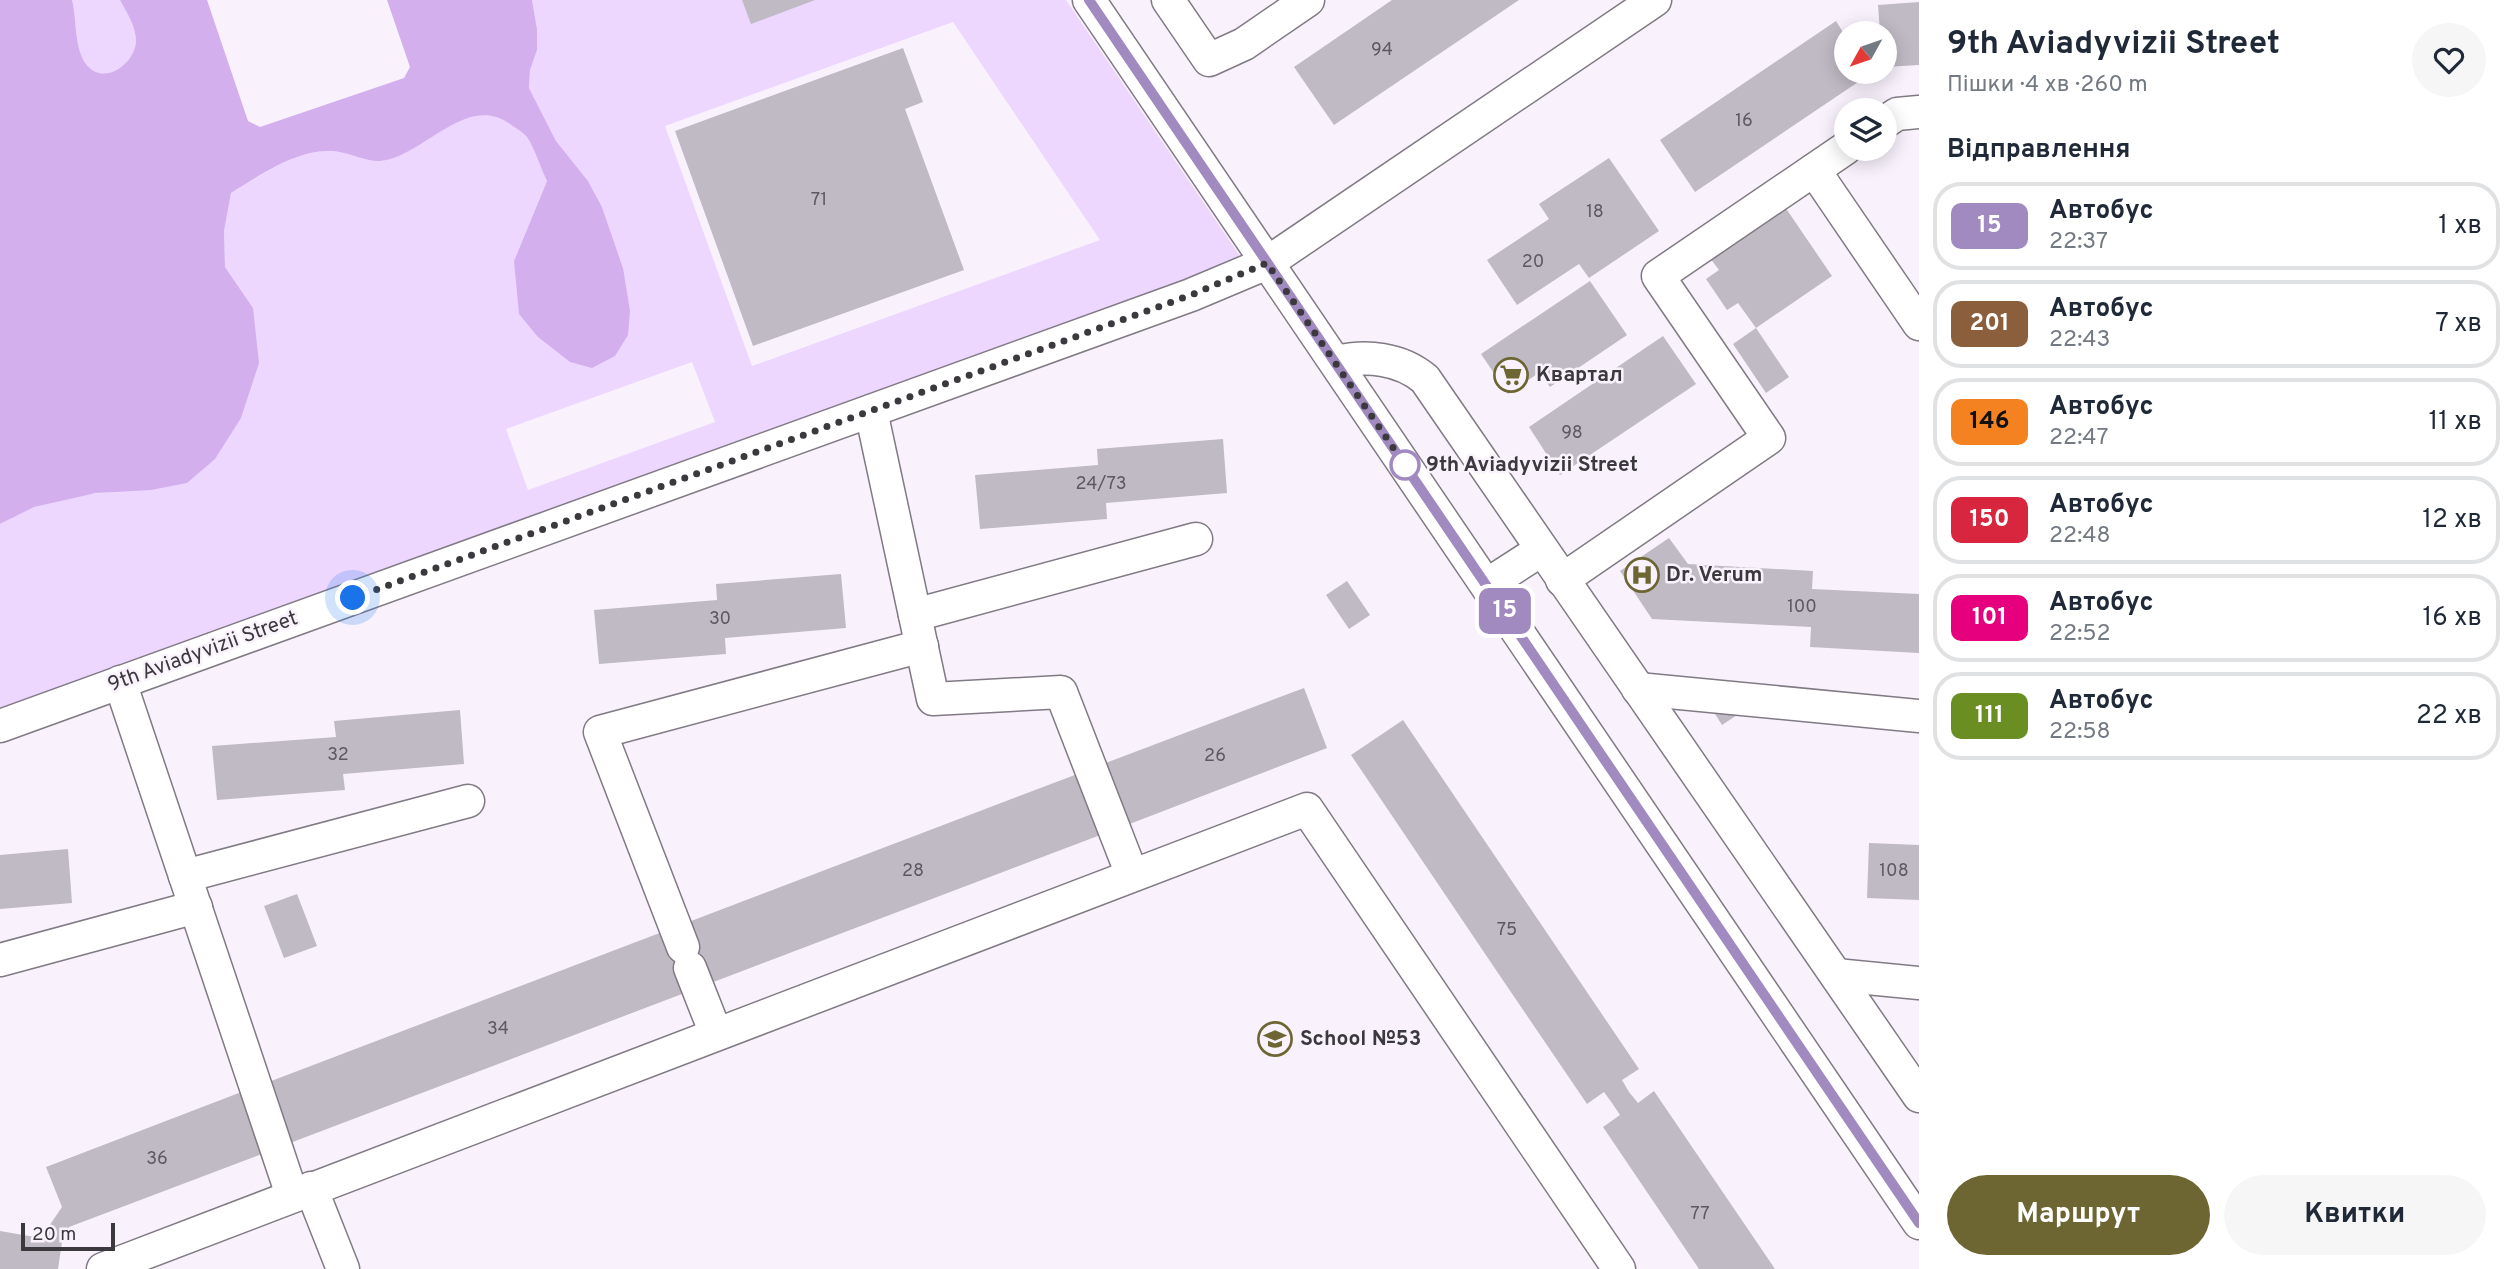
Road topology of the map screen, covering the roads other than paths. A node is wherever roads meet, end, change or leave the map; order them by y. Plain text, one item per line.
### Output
1 (1089, 0) edge
2 (1168, 0) edge
3 (1308, 0) edge
4 (1654, 0) edge
5 (1919, 112) edge
6 (1897, 114) edge
7 (1834, 156) edge
8 (1814, 170) junction
9 (1267, 263) junction
10 (1919, 324) edge
11 (1336, 362) junction
12 (871, 411) junction
13 (1196, 539) dead end
14 (1541, 550) junction
15 (1562, 580) junction
16 (1487, 585) junction
17 (915, 615) junction
18 (922, 646) junction
19 (120, 682) junction
20 (1638, 690) junction
21 (1919, 716) edge
22 (0, 726) edge
23 (468, 801) dead end
24 (1132, 875) junction
25 (185, 876) junction
26 (196, 908) junction
27 (0, 960) edge
28 (1836, 975) junction
29 (1919, 984) edge
30 (716, 1034) junction
31 (1919, 1096) edge
32 (302, 1191) junction
33 (1919, 1223) edge
34 (103, 1269) edge
35 (342, 1269) edge
36 (1619, 1269) edge

1 - 9 street
2 - 3 street
4 - 9 street, 9th Aviadyvizii Street
5 - 6 street
7 - 8 street
8 - 10 street
8 - 15 street
9 - 11 street
9 - 12 street, 9th Aviadyvizii Street
11 - 14 street
11 - 16 street
12 - 17 street
12 - 19 street, 9th Aviadyvizii Street
13 - 17 street
14 - 15 street
14 - 16 street
15 - 20 street
16 - 33 street
17 - 18 street
18 - 24 street
18 - 30 street
19 - 22 street, 9th Aviadyvizii Street
19 - 25 street
20 - 21 street
20 - 28 street
23 - 25 street
24 - 30 street
24 - 36 street
25 - 26 street
26 - 27 street
26 - 32 street
28 - 29 street
28 - 31 street
30 - 32 street
32 - 34 street
32 - 35 street

